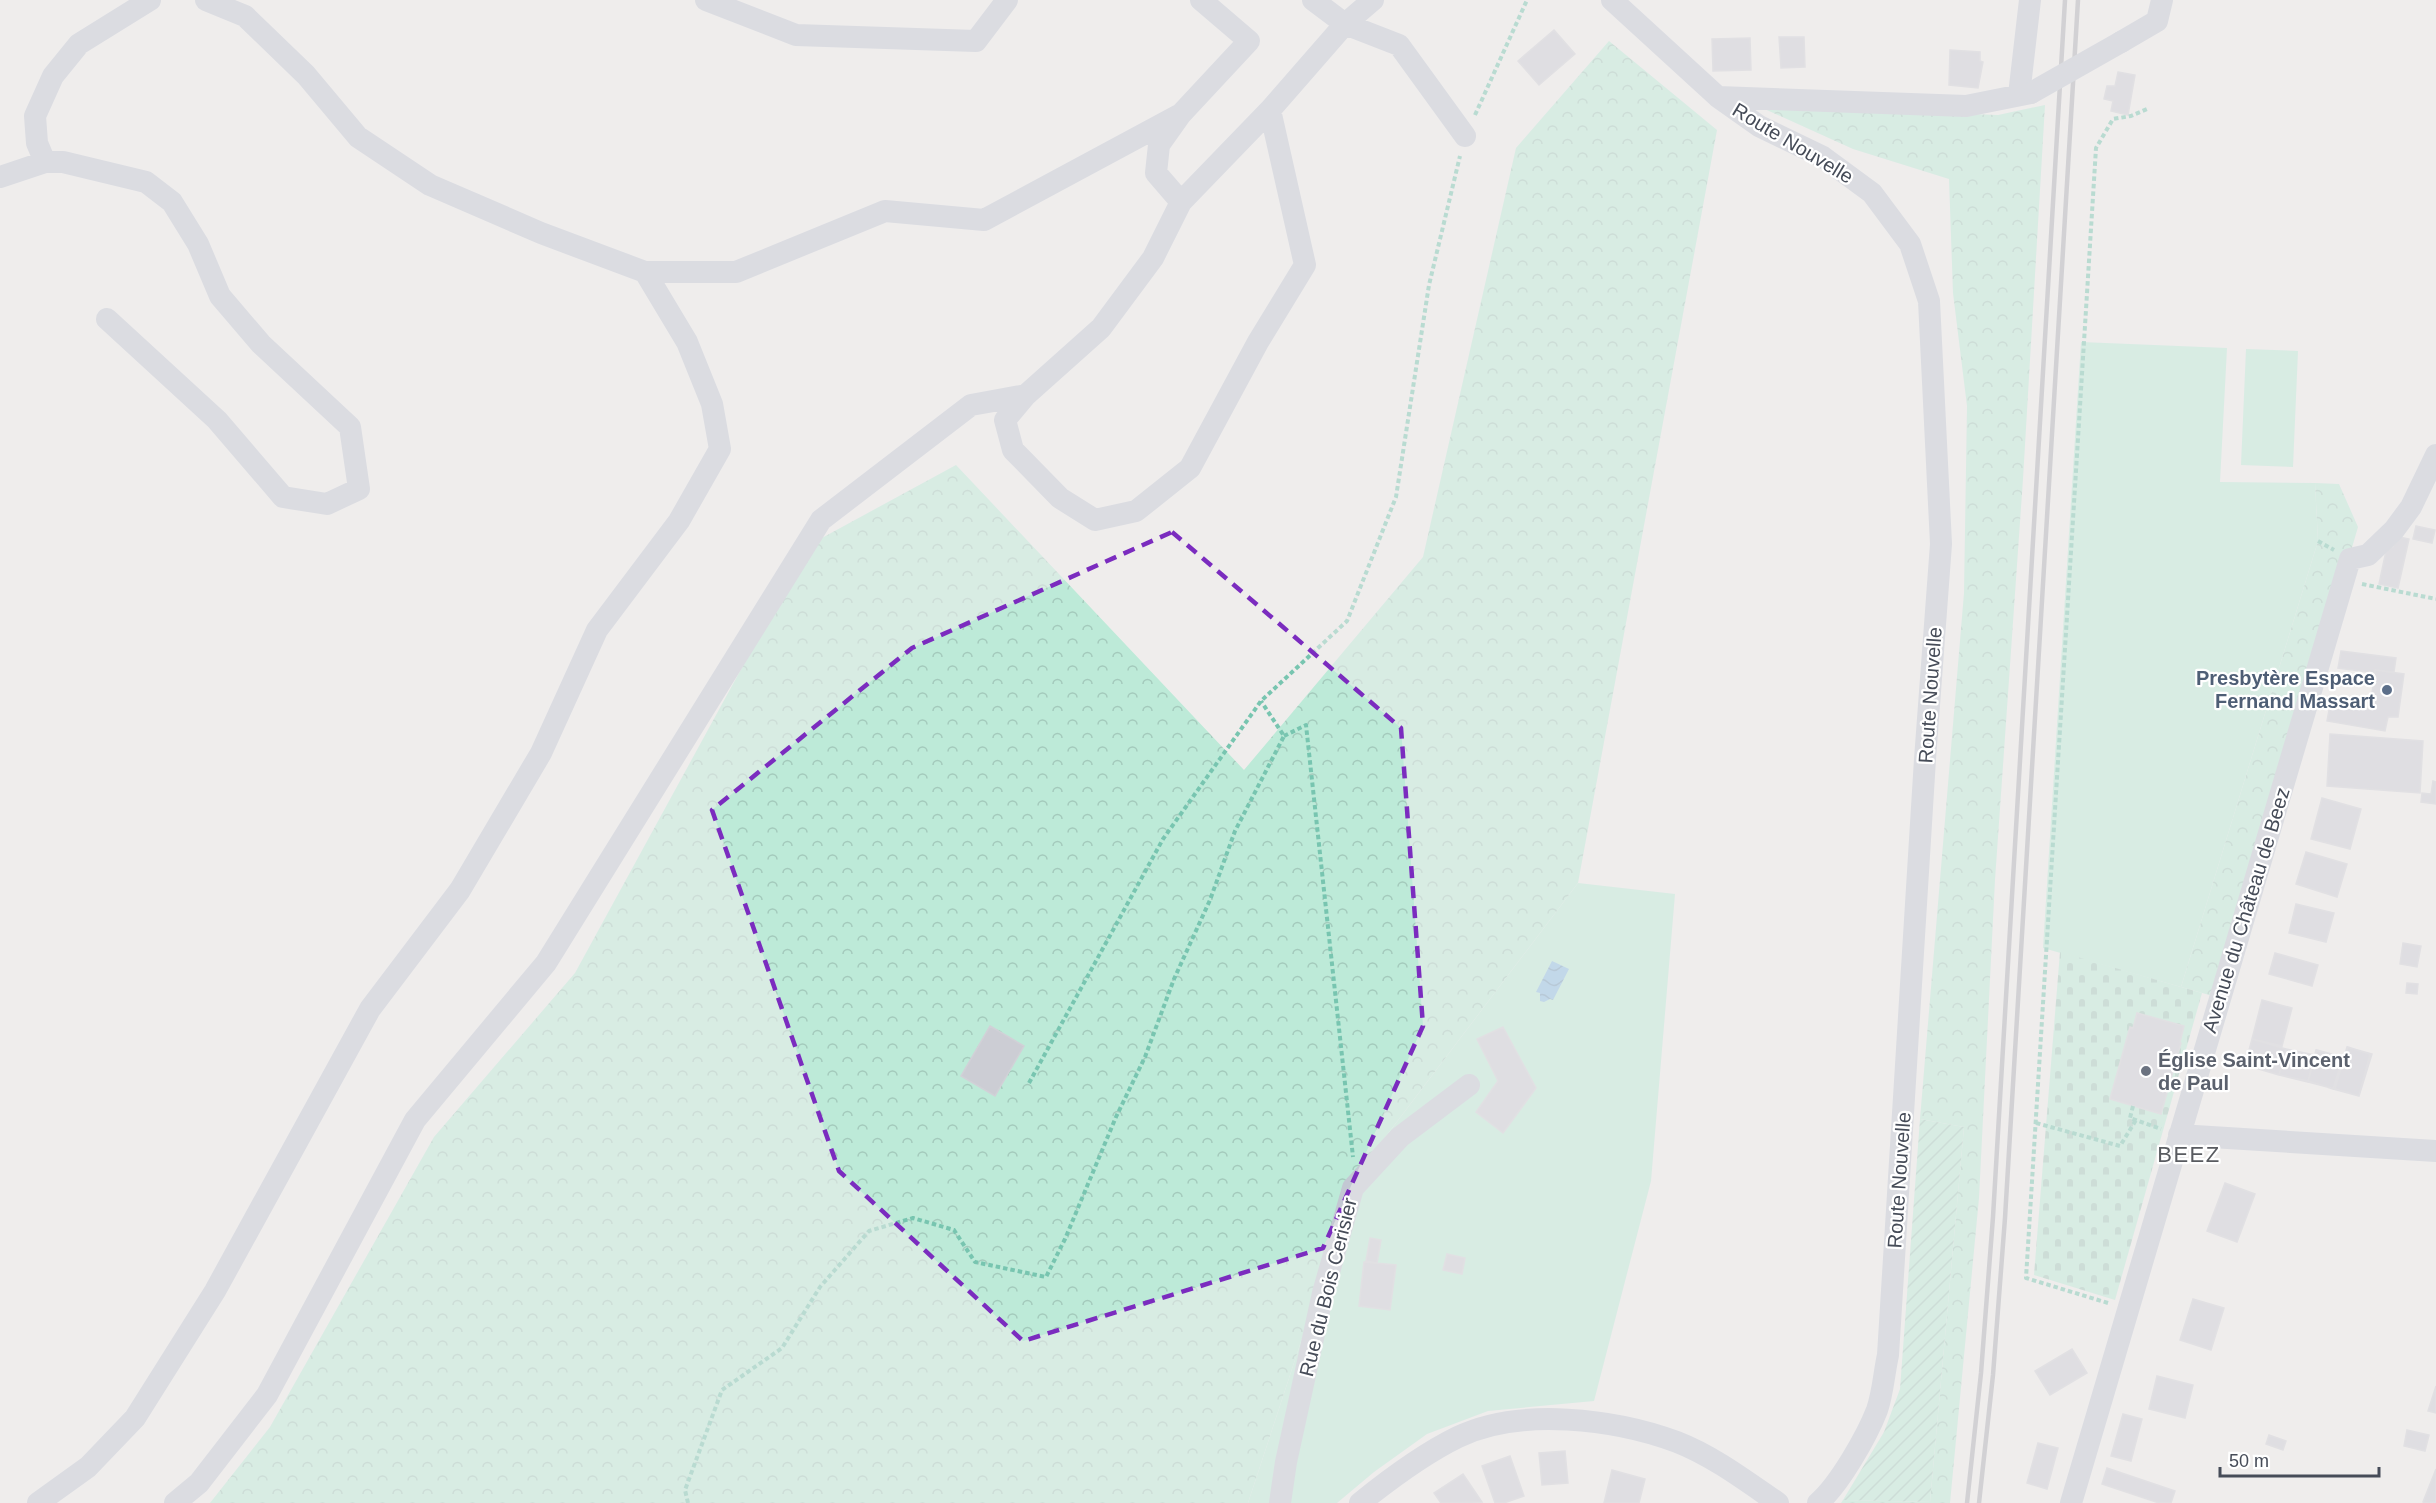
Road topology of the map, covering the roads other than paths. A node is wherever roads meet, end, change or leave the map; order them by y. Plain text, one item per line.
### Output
1 (150, 0) edge
2 (206, 0) edge
3 (706, 0) edge
4 (1007, 0) edge
5 (1201, 0) edge
6 (1313, 0) edge
7 (1374, 0) edge
8 (2030, 0) edge
9 (2162, 0) edge
10 (1618, 5) edge
11 (1345, 24) junction
12 (2025, 94) junction
13 (1719, 97) junction
14 (1270, 110) junction
15 (1181, 114) junction
16 (1465, 136) road end
17 (45, 162) junction
18 (0, 177) edge
19 (1181, 202) junction
20 (645, 272) junction
21 (107, 319) dead end
22 (1026, 395) junction
23 (2436, 455) edge
24 (1469, 1085) dead end
25 (2179, 1135) junction
26 (2436, 1151) edge
27 (38, 1503) edge
28 (175, 1503) edge
29 (1280, 1503) edge
30 (1360, 1503) edge
31 (1778, 1503) edge
32 (1818, 1503) edge
33 (2071, 1503) edge

1 - 17 street
2 - 20 street
3 - 4 street
5 - 15 street
6 - 11 street
7 - 11 street
8 - 12 street
9 - 12 street, bridge
10 - 13 street, Route Nouvelle
11 - 14 street
11 - 16 street
12 - 13 street
13 - 32 street, Route Nouvelle
14 - 19 street
14 - 22 street
15 - 19 street
15 - 20 street
17 - 18 street
17 - 21 street
19 - 22 street
20 - 27 street
22 - 28 street
23 - 25 street, Avenue du Château de Beez
24 - 29 street, Rue du Bois Cerisier
25 - 26 street
25 - 33 street, Avenue du Château de Beez
30 - 31 street

